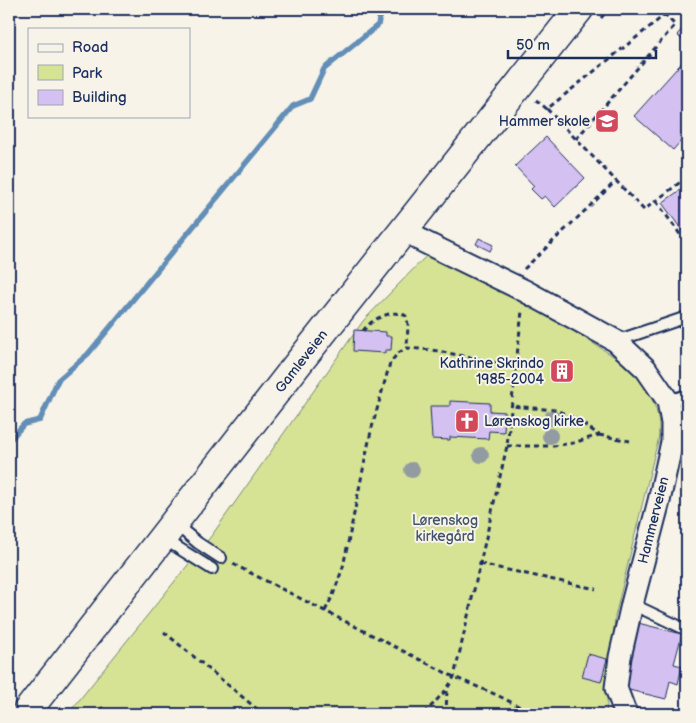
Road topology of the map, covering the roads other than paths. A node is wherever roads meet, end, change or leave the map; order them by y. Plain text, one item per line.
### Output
1 (579, 9) edge
2 (405, 229) junction
3 (687, 317) edge
4 (616, 341) junction
5 (678, 398) edge
6 (169, 531) junction
7 (221, 558) road end
8 (212, 570) dead end
9 (632, 604) junction
10 (687, 630) edge
11 (25, 714) edge
12 (625, 714) edge

1 - 2 main road, Gamleveien
2 - 4 street, Hammerveien
2 - 6 main road, Gamleveien
3 - 4 lane
4 - 5 street, Hammerveien
5 - 9 street, Hammerveien
6 - 7 lane
6 - 8 lane
6 - 11 main road, Gamleveien
9 - 10 lane
9 - 12 street, Hammerveien

